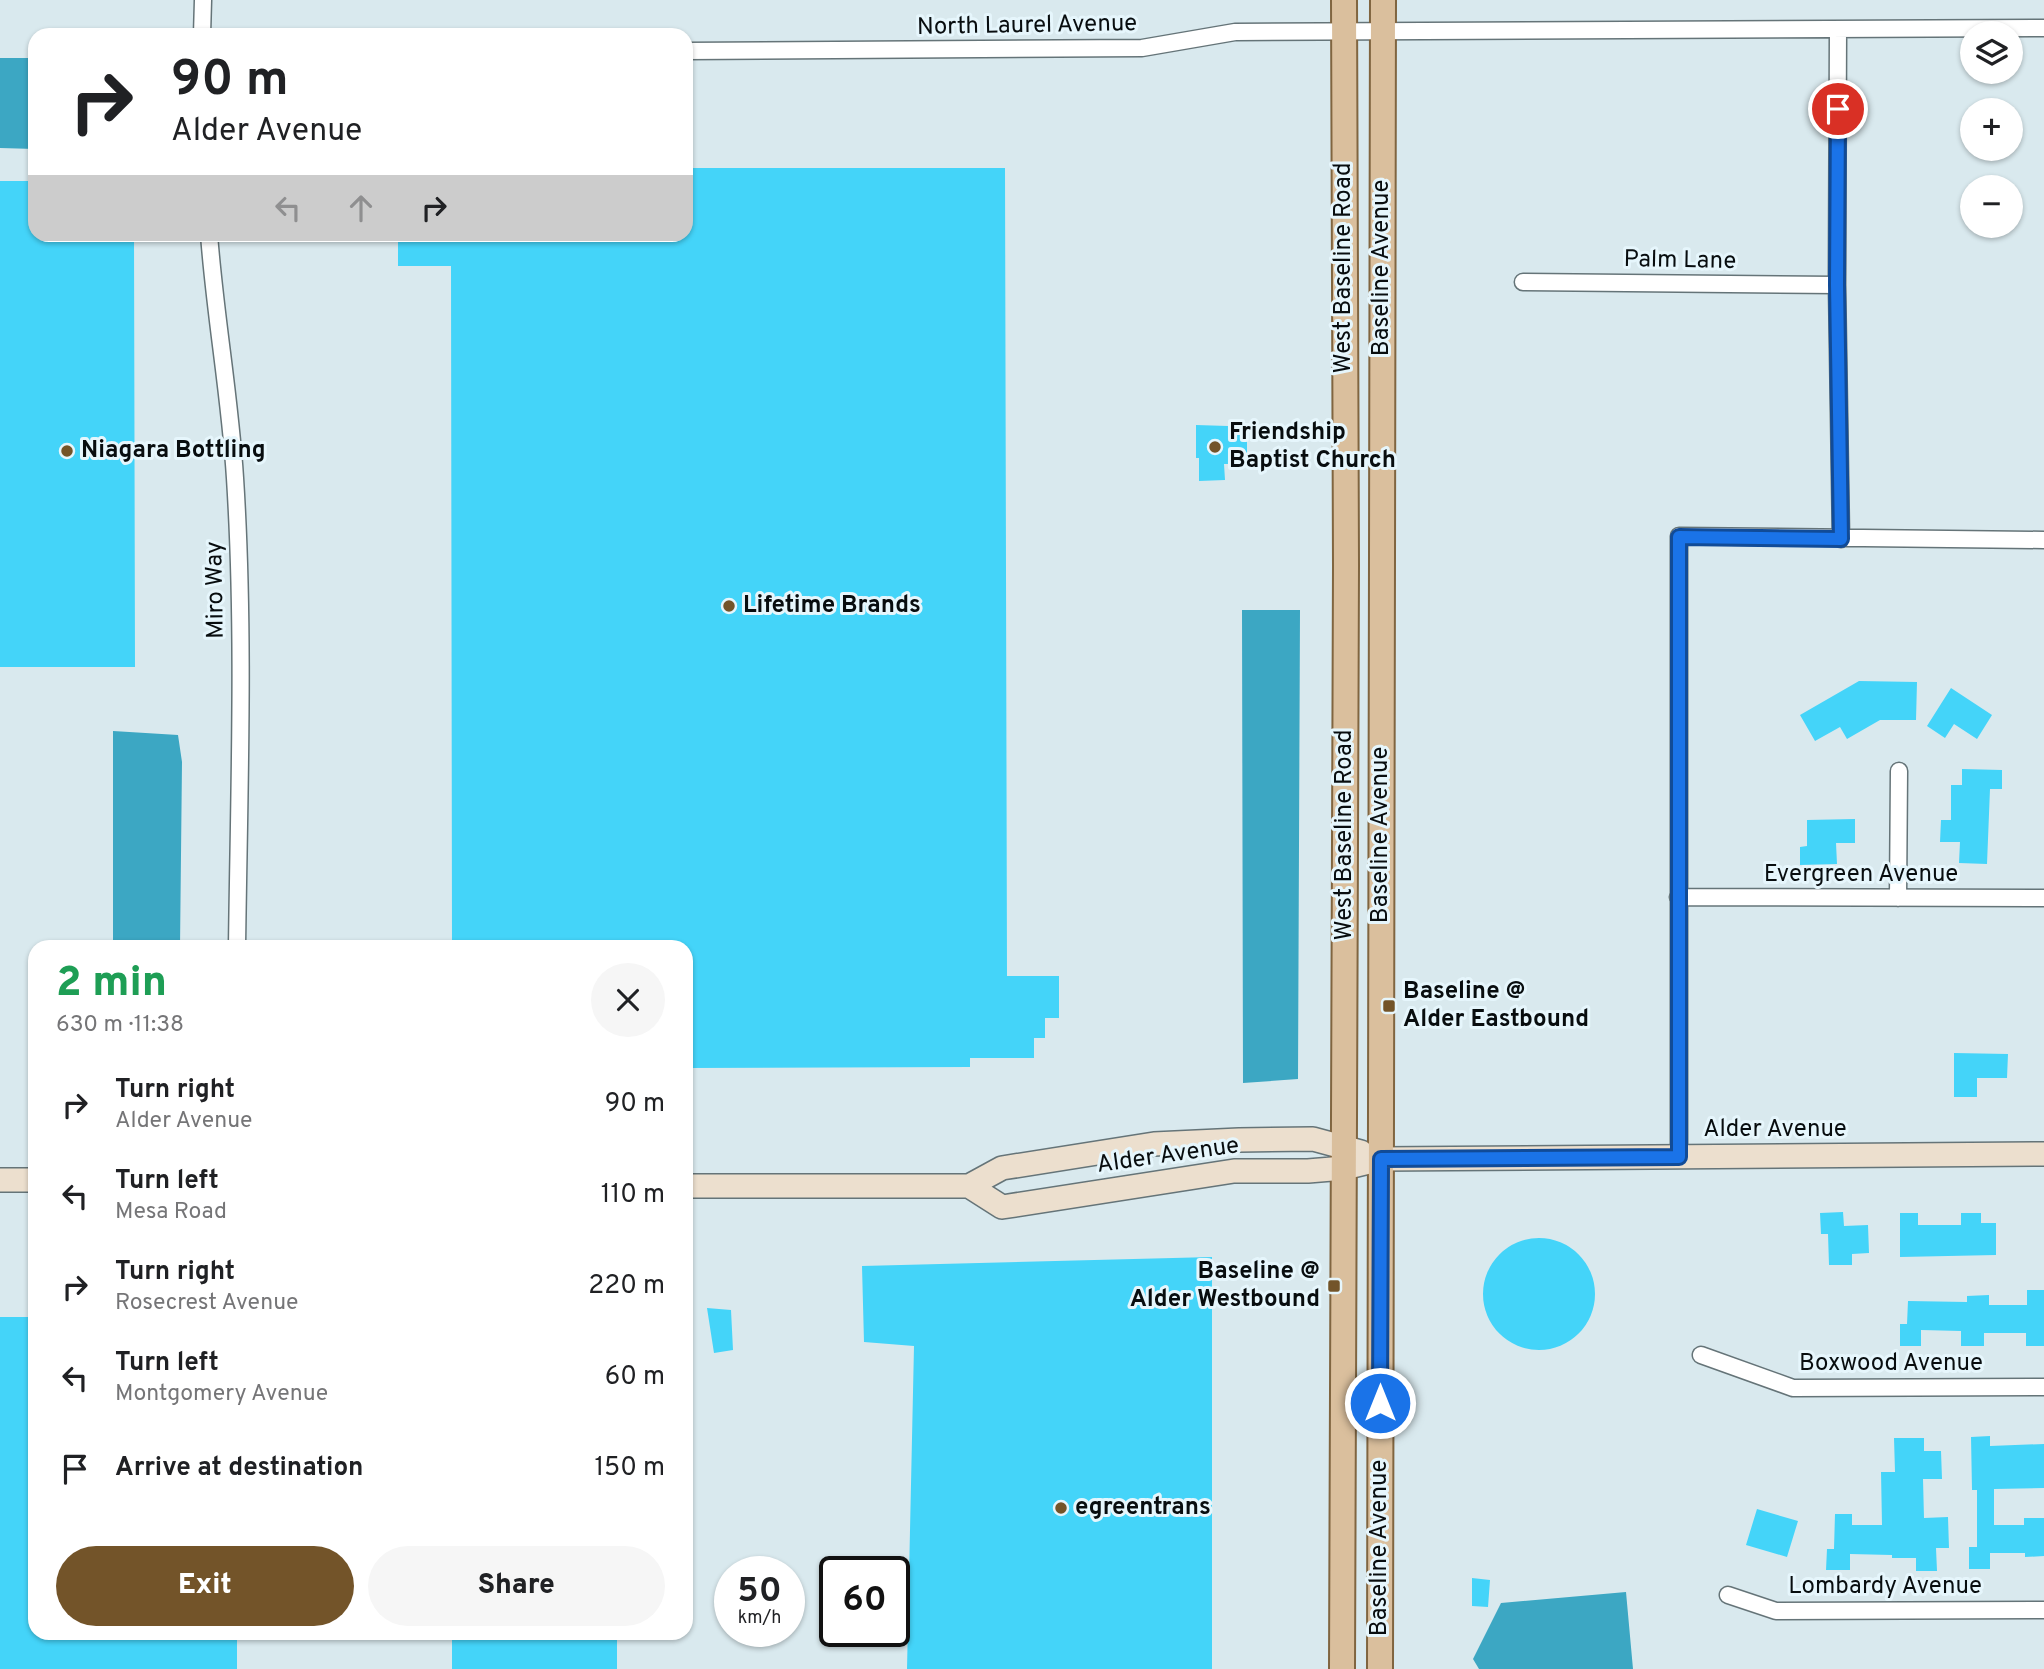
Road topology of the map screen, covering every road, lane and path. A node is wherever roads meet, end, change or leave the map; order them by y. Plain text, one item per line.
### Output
1 (203, 0) edge
2 (1344, 0) edge
3 (1383, 0) edge
4 (202, 28) edge
5 (2044, 28) edge
6 (1838, 29) junction
7 (1364, 31) junction
8 (693, 51) edge
9 (210, 242) edge
10 (1522, 282) dead end
11 (1837, 285) junction
12 (1841, 539) junction
13 (2044, 540) edge
14 (1899, 771) dead end
15 (1678, 897) junction
16 (1898, 898) junction
17 (2044, 898) edge
18 (237, 940) edge
19 (2044, 1154) edge
20 (1679, 1157) junction
21 (1344, 1158) junction
22 (1381, 1159) junction
23 (0, 1180) edge
24 (28, 1180) edge
25 (693, 1186) edge
26 (969, 1186) junction
27 (1701, 1355) dead end
28 (2044, 1387) edge
29 (1728, 1595) dead end
30 (2044, 1609) edge
31 (1342, 1669) edge
32 (1380, 1669) edge

1 - 4 street
2 - 7 main road, West Baseline Road
3 - 7 main road, Baseline Avenue
5 - 6 street, North Laurel Avenue
6 - 7 street, North Laurel Avenue
6 - 11 street
7 - 8 street, North Laurel Avenue
7 - 21 main road, West Baseline Road
7 - 22 main road, Baseline Avenue
9 - 18 street, Miro Way
10 - 11 street, Palm Lane
11 - 12 street
12 - 13 street
12 - 15 street
14 - 16 street
15 - 16 street, Evergreen Avenue
15 - 20 street
16 - 17 street, Evergreen Avenue
19 - 20 main road, Alder Avenue
20 - 22 main road, Alder Avenue
21 - 22 main road, Alder Avenue
21 - 26 main road, Alder Avenue
21 - 26 main road, Alder Avenue
21 - 31 main road, West Baseline Road
22 - 32 main road, Baseline Avenue
23 - 24 main road
25 - 26 main road, Alder Avenue
27 - 28 street, Boxwood Avenue
29 - 30 street, Lombardy Avenue

